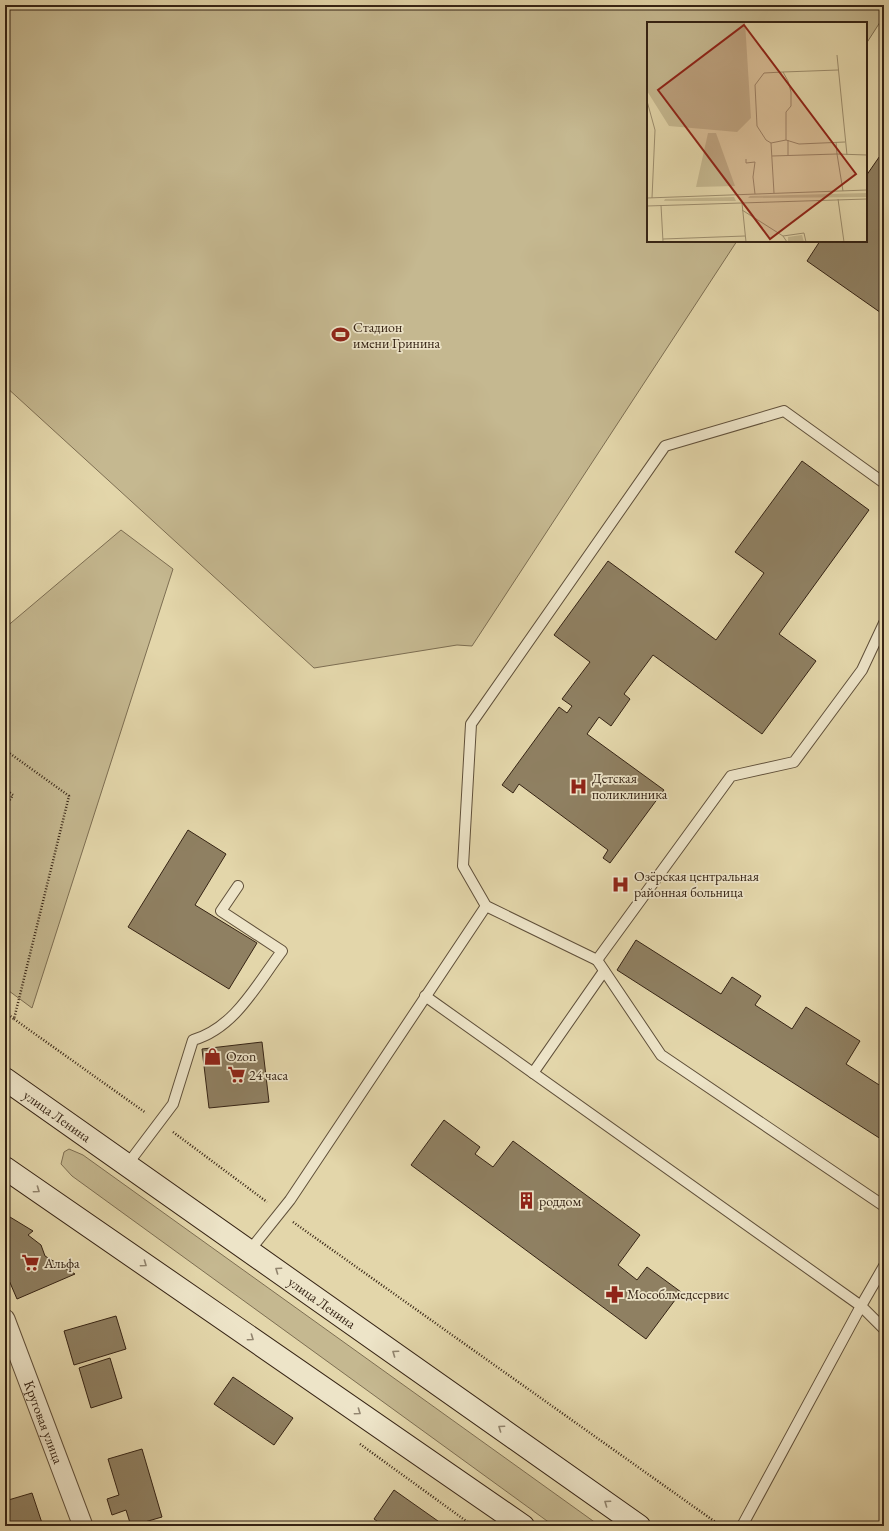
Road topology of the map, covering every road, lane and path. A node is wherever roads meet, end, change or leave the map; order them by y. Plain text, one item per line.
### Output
1 (884, 483) edge
2 (884, 623) edge
3 (5, 750) edge
4 (5, 789) edge
5 (5, 807) edge
6 (238, 886) dead end
7 (486, 906) junction
8 (597, 960) junction
9 (604, 971) junction
10 (425, 996) junction
11 (5, 1012) edge
12 (14, 1019) junction
13 (533, 1072) junction
14 (5, 1079) edge
15 (160, 1123) junction
16 (127, 1165) junction
17 (5, 1168) edge
18 (884, 1206) edge
19 (280, 1212) junction
20 (250, 1250) junction
21 (884, 1266) edge
22 (861, 1306) junction
23 (5, 1319) edge
24 (884, 1328) edge
25 (83, 1526) edge
26 (523, 1526) edge
27 (639, 1526) edge
28 (721, 1526) edge
29 (742, 1526) edge

1 - 7 lane
2 - 8 lane
3 - 12 path
4 - 5 path
6 - 15 lane
7 - 8 lane
7 - 10 lane
8 - 9 lane
9 - 13 lane
9 - 18 lane
10 - 13 lane
10 - 19 lane
11 - 12 path
12 - 15 path
13 - 22 lane
14 - 16 main road, улица Ленина
15 - 16 lane
15 - 19 path
16 - 20 main road, улица Ленина
17 -> 26 main road
19 - 20 lane
19 - 28 path
27 -> 20 main road, улица Ленина
21 - 22 lane
22 - 24 lane
22 - 29 lane
23 - 25 street, Круговая улица

